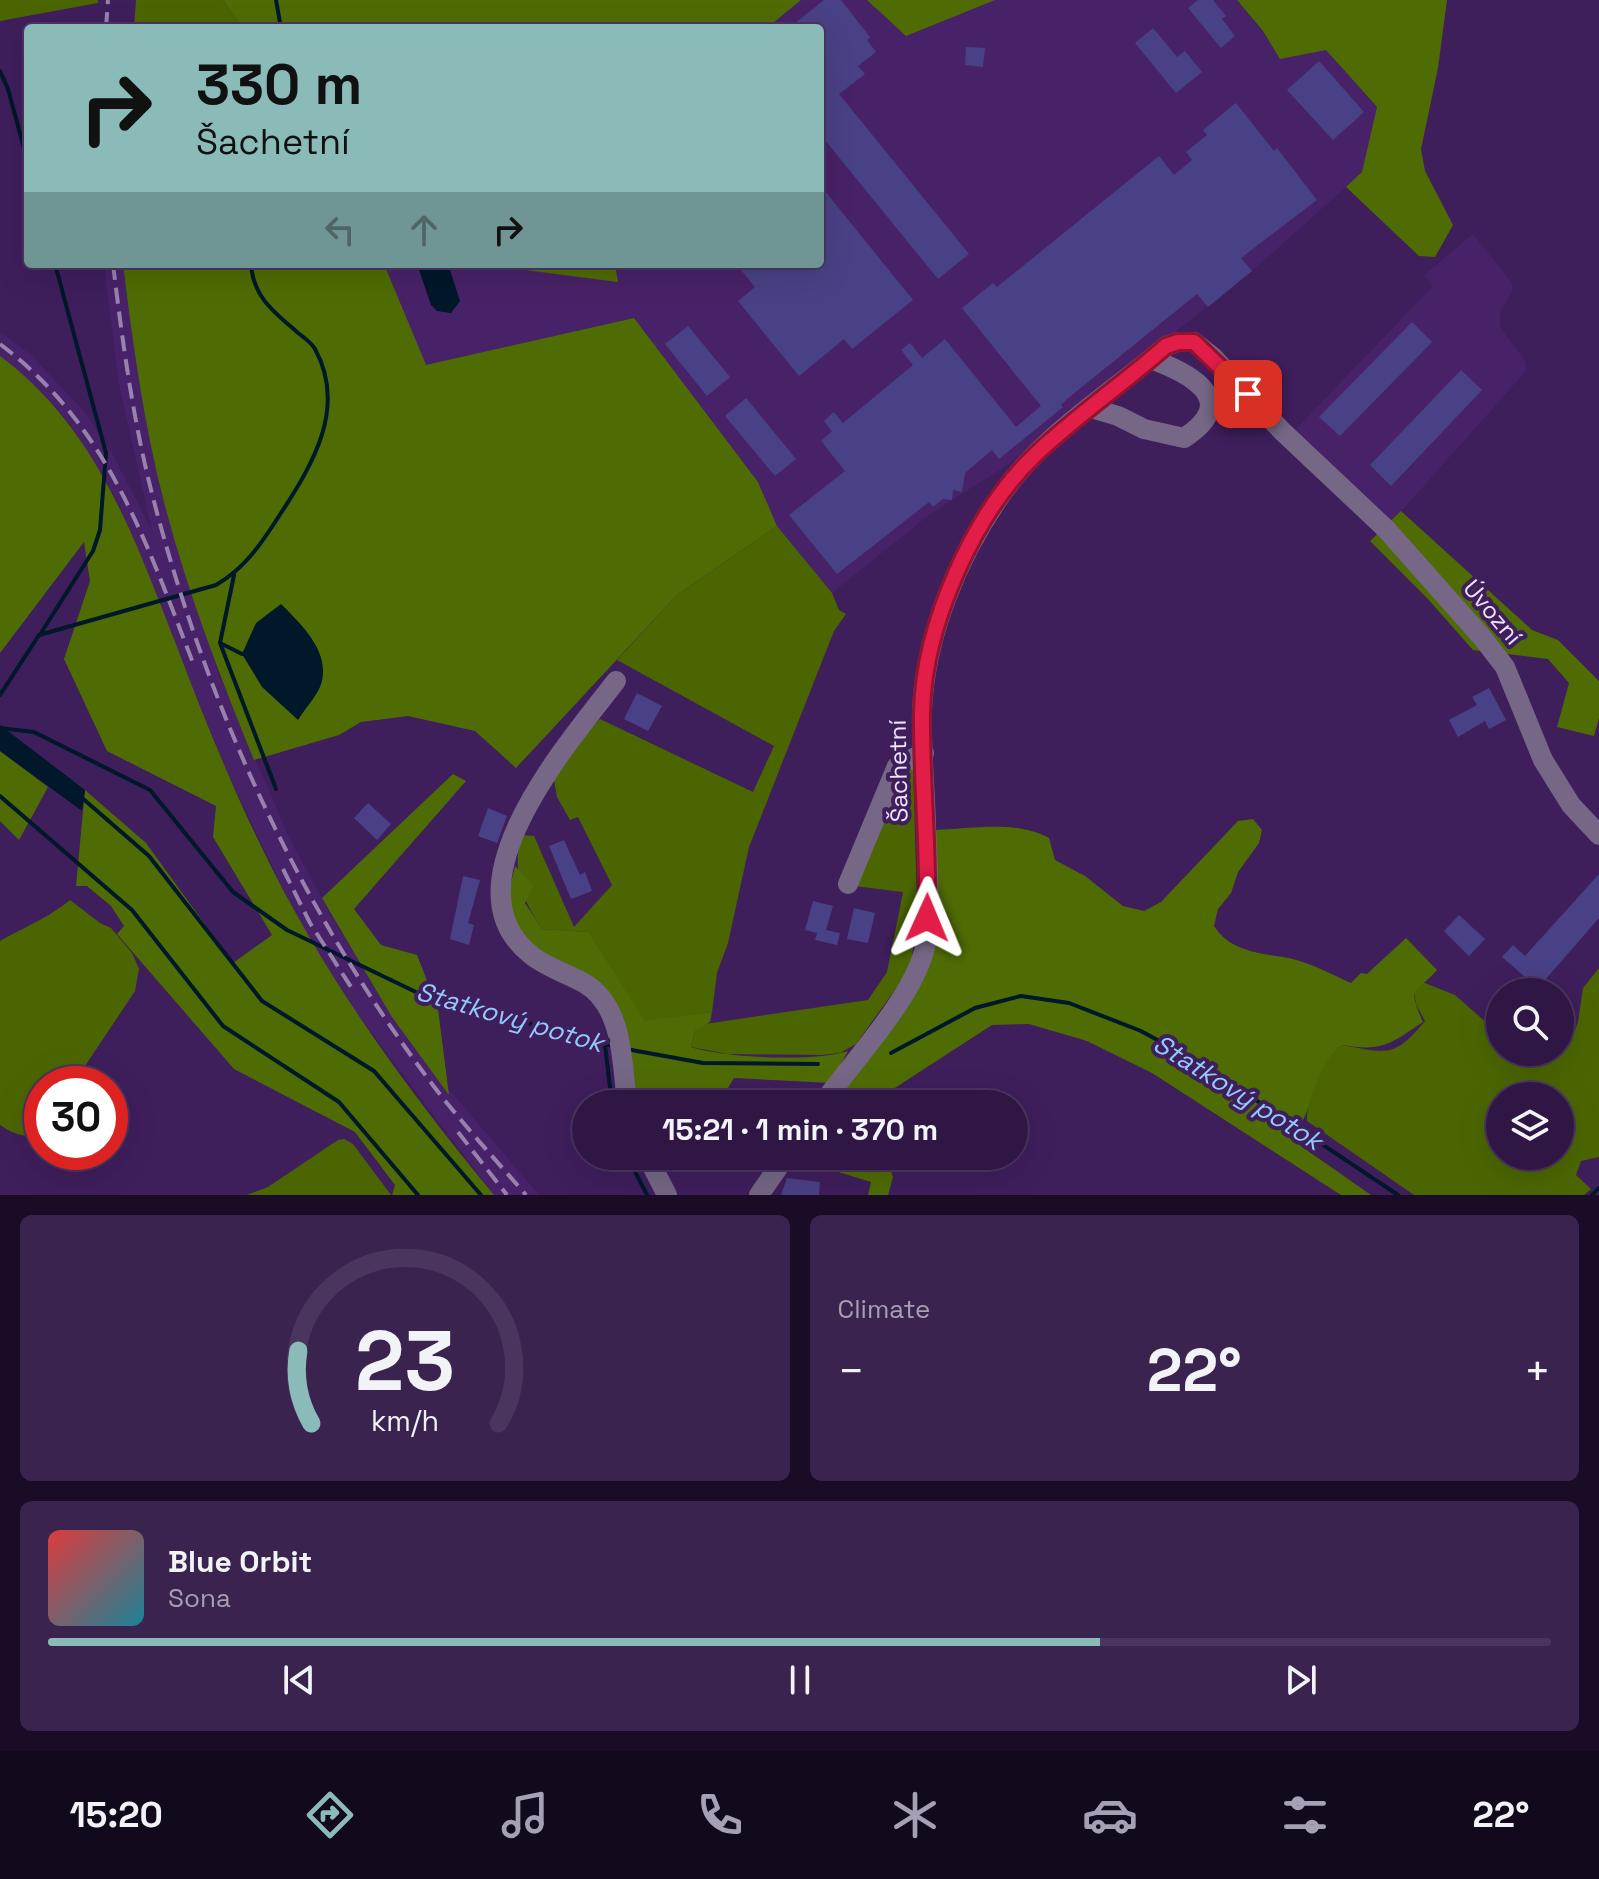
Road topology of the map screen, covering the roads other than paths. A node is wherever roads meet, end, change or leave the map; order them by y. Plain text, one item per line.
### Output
1 (1151, 359) junction
2 (1091, 408) junction
3 (1340, 486) joint
4 (616, 681) dead end
5 (924, 753) junction
6 (1599, 835) edge
7 (848, 884) dead end
8 (625, 1090) edge
9 (832, 1090) edge
10 (654, 1170) edge
11 (776, 1170) edge
12 (667, 1195) edge
13 (759, 1195) edge

1 - 2 street, Šachetní
1 - 2 street
1 - 3 street, Šachetní
2 - 5 street, Šachetní
3 - 6 street, Úvozní
4 - 8 street
5 - 7 street
5 - 9 street, Šachetní
10 - 12 street
11 - 13 street

